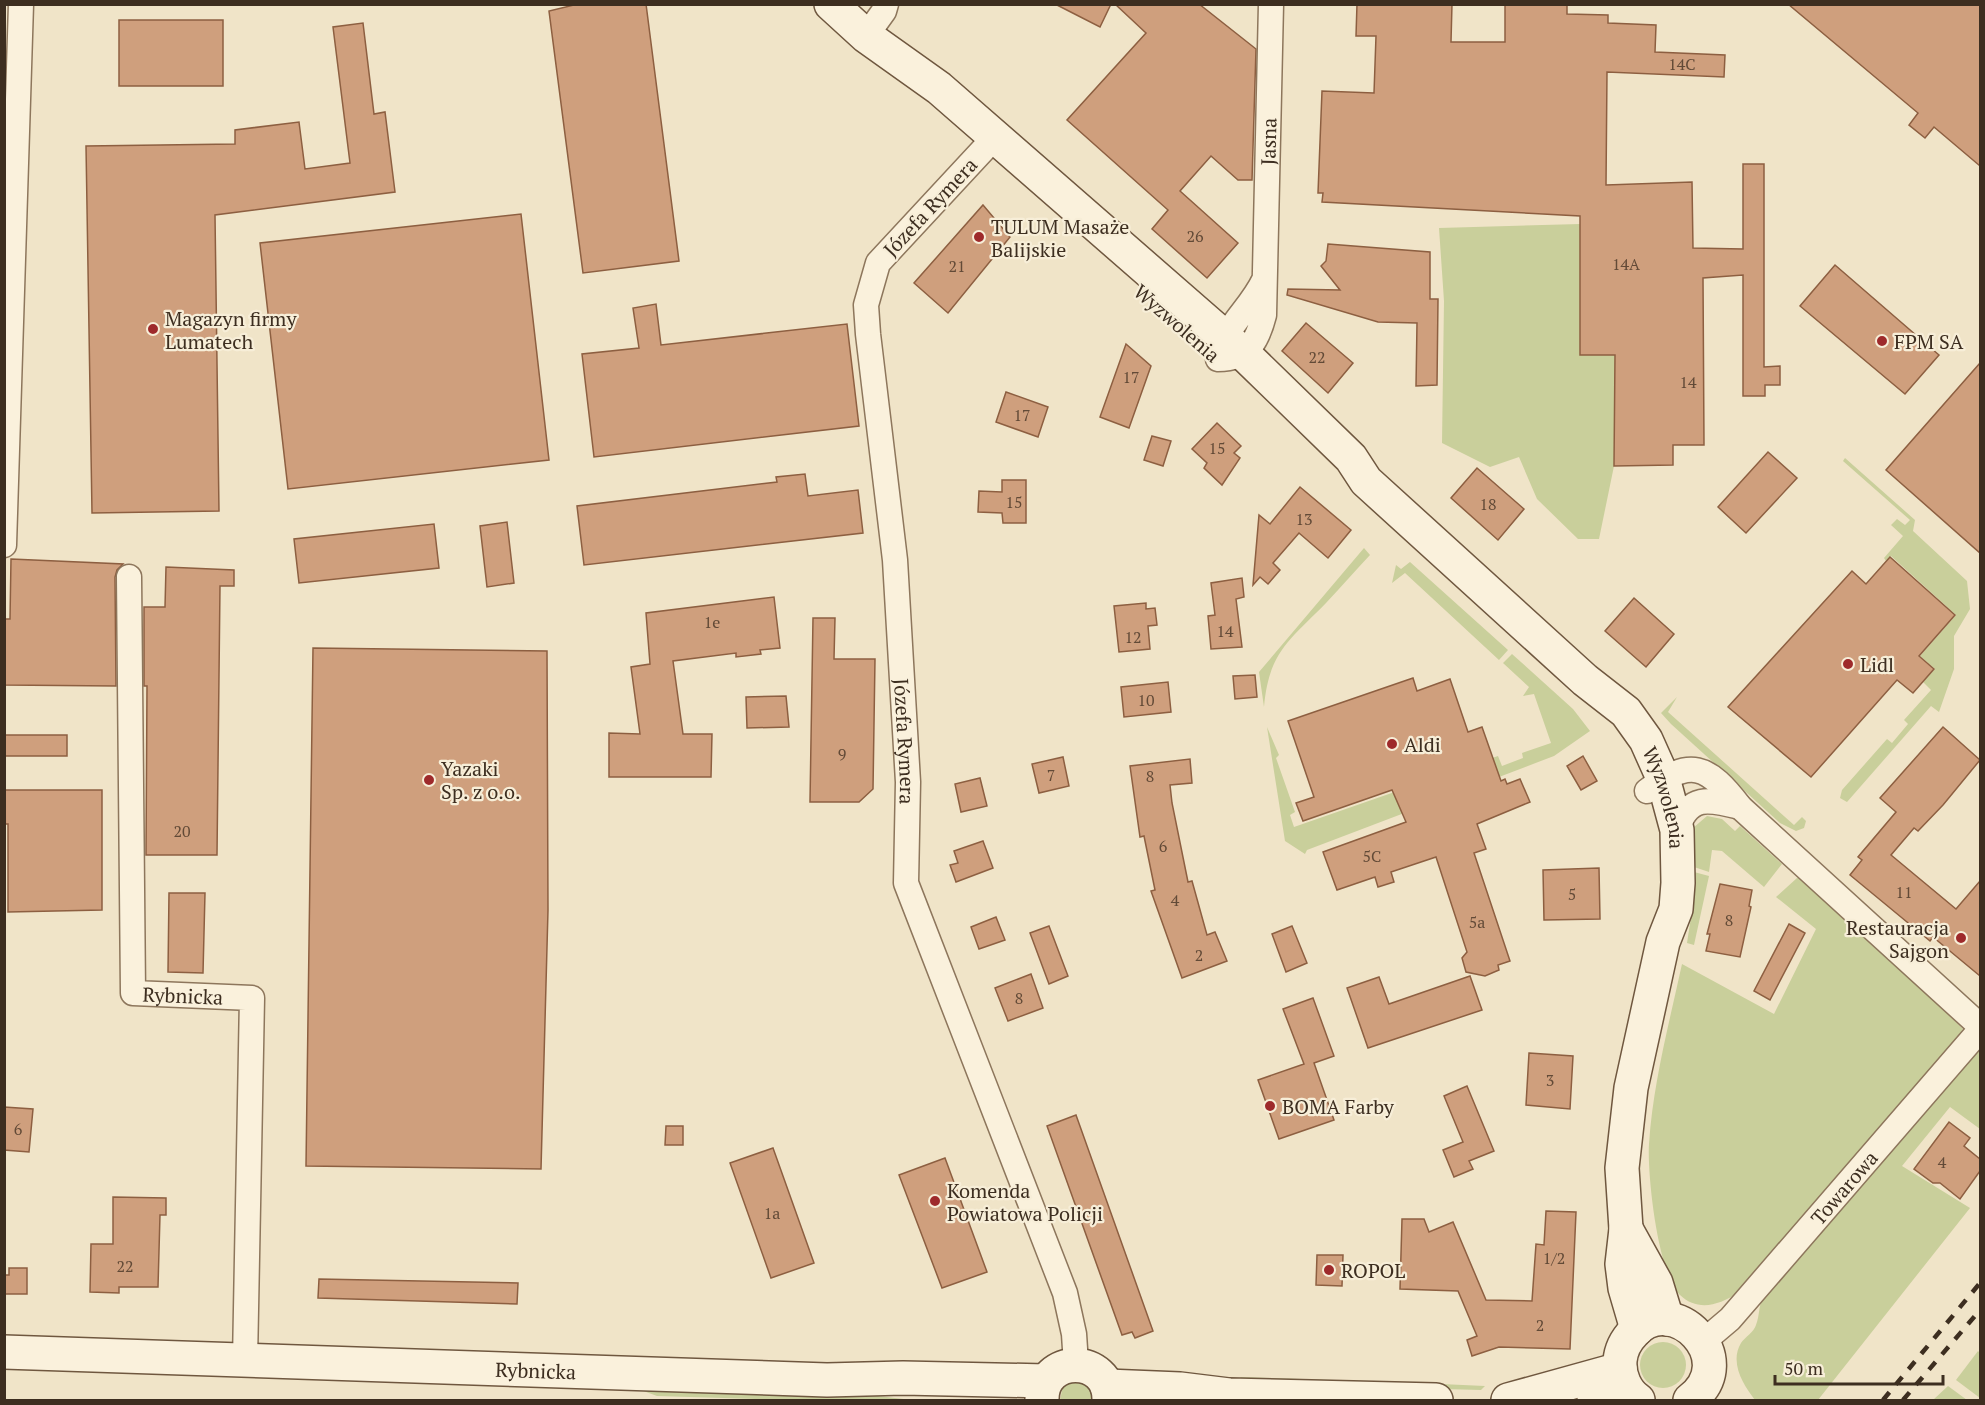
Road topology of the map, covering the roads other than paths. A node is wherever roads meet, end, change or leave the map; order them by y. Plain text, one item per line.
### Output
1 (21, 4) edge
2 (831, 4) edge
3 (886, 4) edge
4 (1271, 4) edge
5 (866, 36) junction
6 (988, 144) junction
7 (1229, 350) junction
8 (4, 545) edge
9 (129, 577) dead end
10 (1655, 784) junction
11 (1740, 807) junction
12 (1677, 830) junction
13 (1663, 942) junction
14 (1980, 1028) edge
15 (1652, 1324) junction
16 (1704, 1341) junction
17 (4, 1352) edge
18 (245, 1361) junction
19 (1076, 1364) junction
20 (827, 1380) junction
21 (1630, 1389) edge
22 (1044, 1391) edge
23 (1108, 1393) edge
24 (1704, 1394) edge
25 (1214, 1398) edge
26 (971, 1401) edge
27 (1436, 1401) edge
28 (1508, 1401) edge
29 (1594, 1401) edge

1 - 8 street
2 - 5 street, Wyzwolenia
3 - 5 street
4 - 7 street, Jasna
5 - 6 street, Wyzwolenia
6 - 7 street, Wyzwolenia
6 - 19 street, Józefa Rymera
7 - 10 street, Wyzwolenia
9 - 18 street, Rybnicka
10 - 11 street, Towarowa
10 - 12 street, Wyzwolenia
10 - 13 street, Wyzwolenia
11 - 12 street
11 - 14 street, Towarowa
12 - 13 street, Wyzwolenia
13 - 15 street, Wyzwolenia
14 - 16 street, Towarowa
15 - 16 street
15 - 21 street
16 - 24 street
17 - 18 street, Rybnicka
18 - 20 street, Rybnicka
19 - 22 street
19 - 23 street
20 - 22 street, Rybnicka
20 - 26 street, Rybnicka
21 - 28 street
21 - 29 street
23 - 25 street
25 - 27 street

